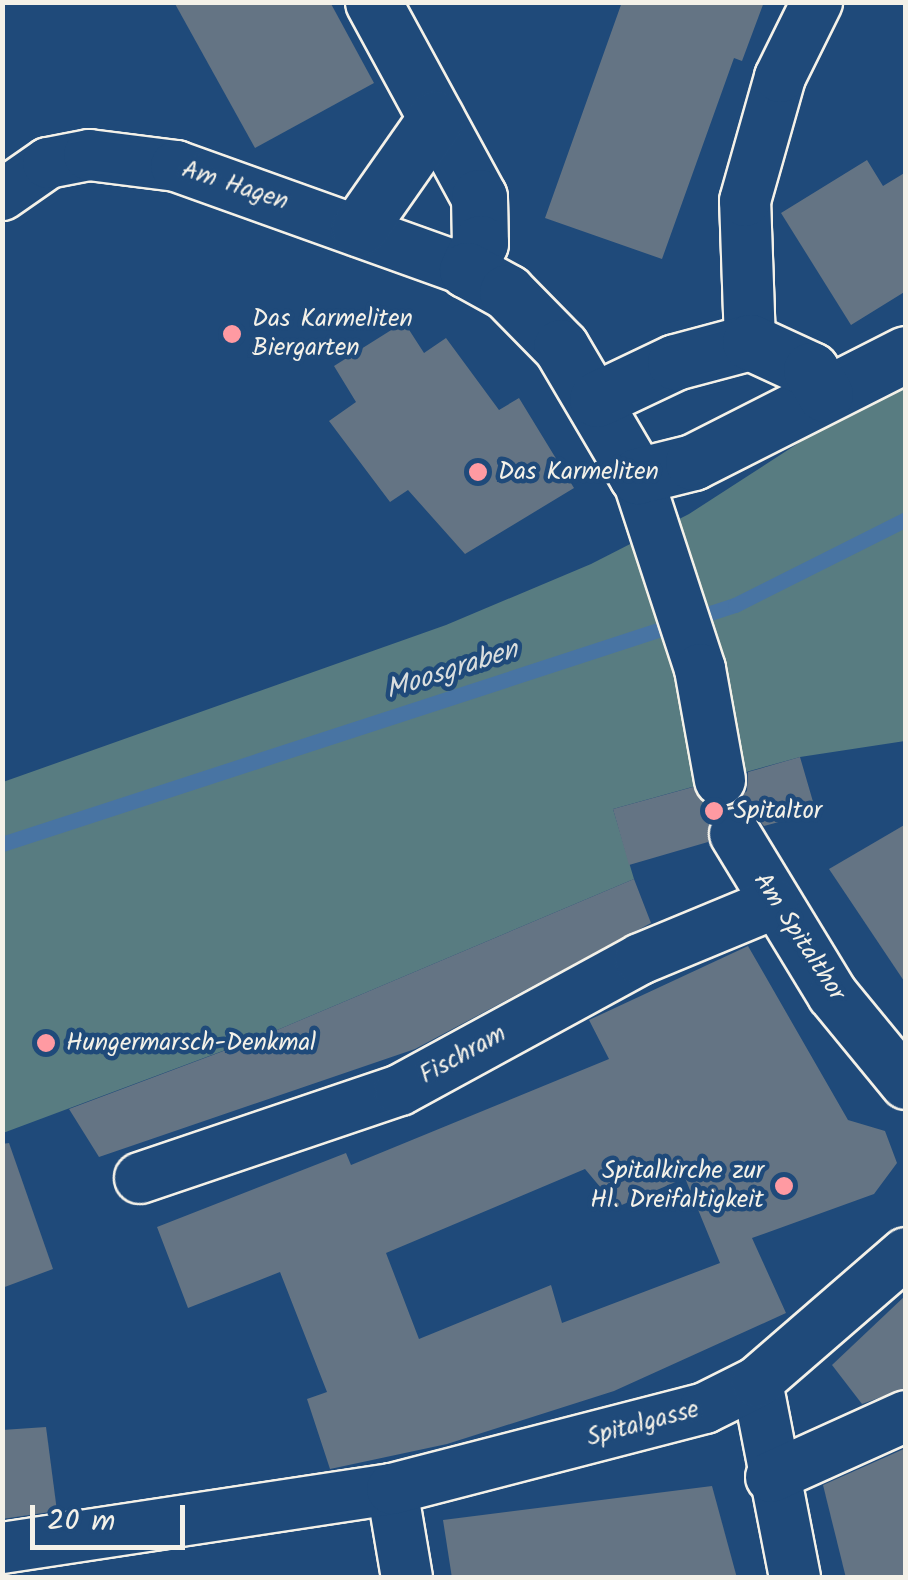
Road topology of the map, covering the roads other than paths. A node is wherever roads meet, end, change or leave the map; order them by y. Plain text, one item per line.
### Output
1 (373, 2) edge
2 (817, 2) edge
3 (436, 118) junction
4 (2, 195) edge
5 (359, 228) junction
6 (468, 270) junction
7 (750, 342) junction
8 (906, 354) edge
9 (826, 394) junction
10 (597, 399) junction
11 (642, 494) junction
12 (720, 780) dead end
13 (735, 834) dead end
14 (773, 904) junction
15 (906, 1084) edge
16 (140, 1178) dead end
17 (906, 1253) edge
18 (757, 1382) junction
19 (906, 1416) edge
20 (771, 1477) junction
21 (392, 1489) junction
22 (2, 1548) edge
23 (407, 1578) edge
24 (795, 1578) edge

1 - 3 street
2 - 7 street
3 - 5 street
3 - 6 street
4 - 5 street, Am Hagen
5 - 6 street, Am Hagen
6 - 10 street
7 - 9 street
7 - 10 street
8 - 9 street
9 - 11 street
10 - 11 street
11 - 12 street
13 - 14 street, Am Spitalthor
14 - 15 street, Am Spitalthor
14 - 16 street, Fischram
17 - 18 street, Spitalgasse
18 - 20 street
18 - 21 street, Spitalgasse
19 - 20 street
20 - 24 street
21 - 22 street, Spitalgasse
21 - 23 street

